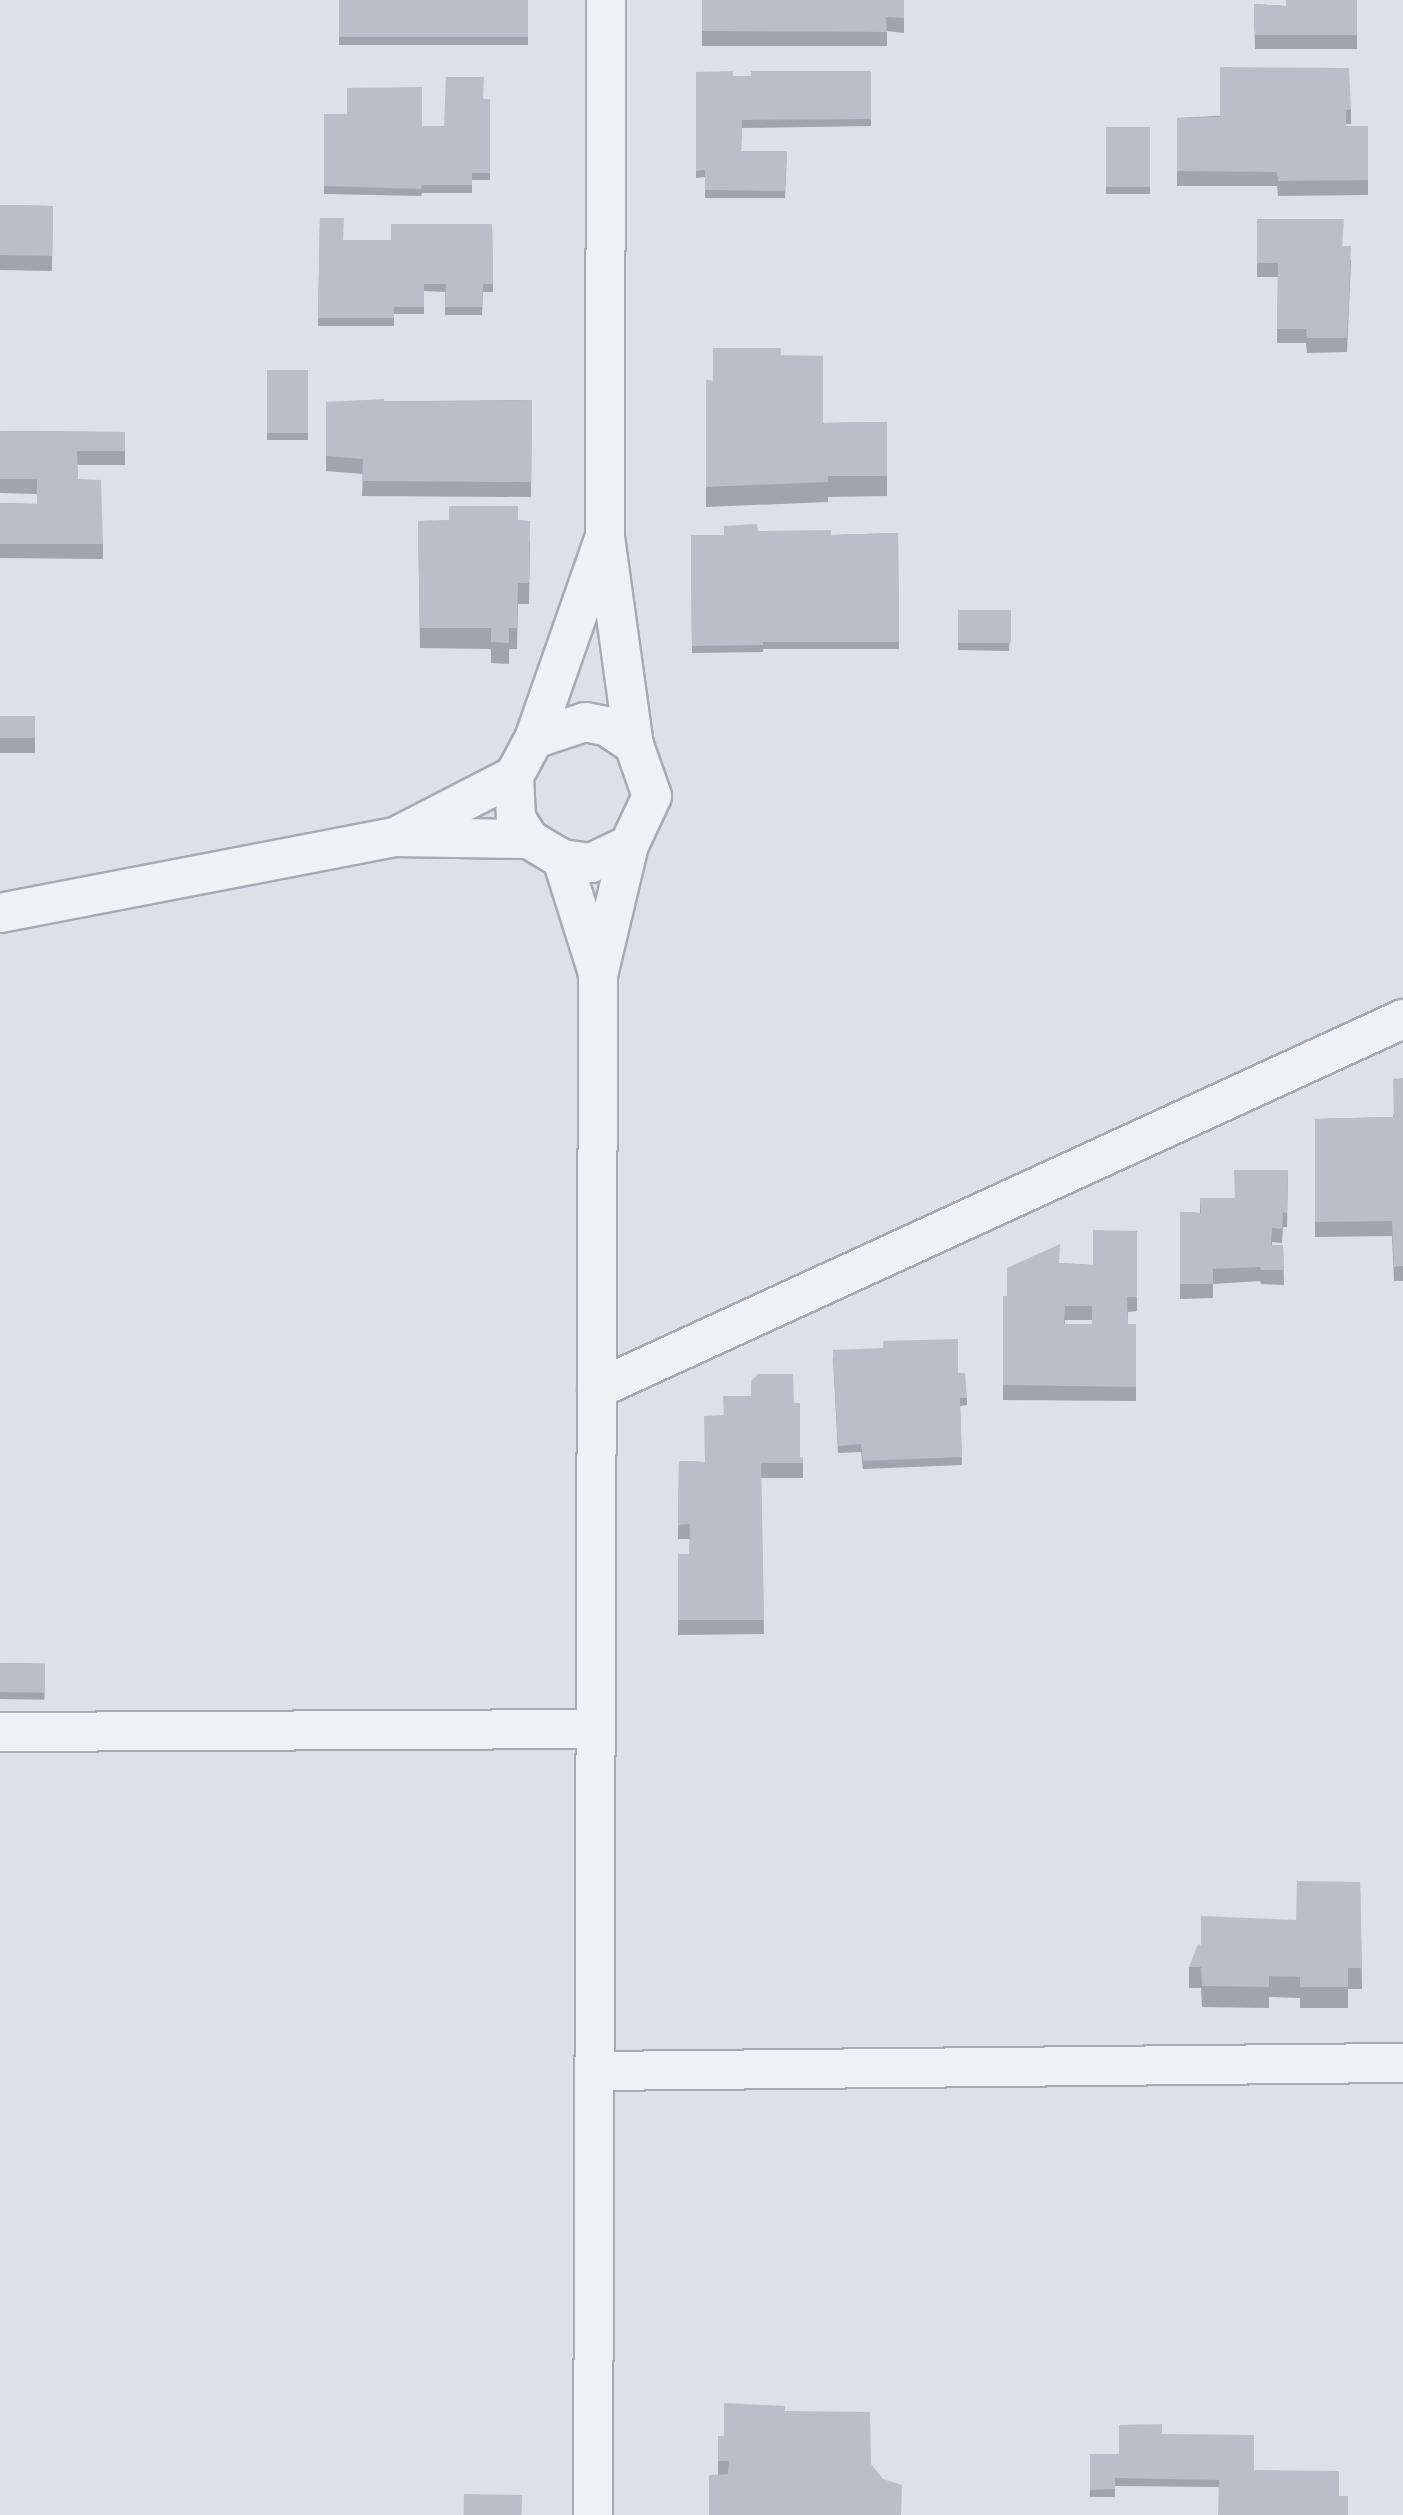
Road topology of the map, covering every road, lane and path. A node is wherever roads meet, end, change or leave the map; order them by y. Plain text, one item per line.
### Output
1 (606, 0) edge
2 (605, 537) junction
3 (534, 740) junction
4 (634, 745) junction
5 (514, 776) junction
6 (395, 837) junction
7 (529, 839) junction
8 (629, 845) junction
9 (562, 859) junction
10 (0, 913) edge
11 (598, 975) junction
12 (1403, 1019) edge
13 (597, 1389) junction
14 (596, 1729) junction
15 (0, 1732) edge
16 (1403, 2063) edge
17 (594, 2071) junction
18 (593, 2515) edge

1 - 2 street
2 - 3 street
2 - 4 street
3 - 4 street
3 - 5 street
4 - 8 street
5 - 6 street
5 - 7 street
6 - 7 street
6 - 10 street
7 - 9 street
8 - 9 street
8 - 11 street
9 - 11 street
11 - 13 street
12 - 13 street
13 - 14 street
14 - 15 street
14 - 17 street
16 - 17 street
17 - 18 street

